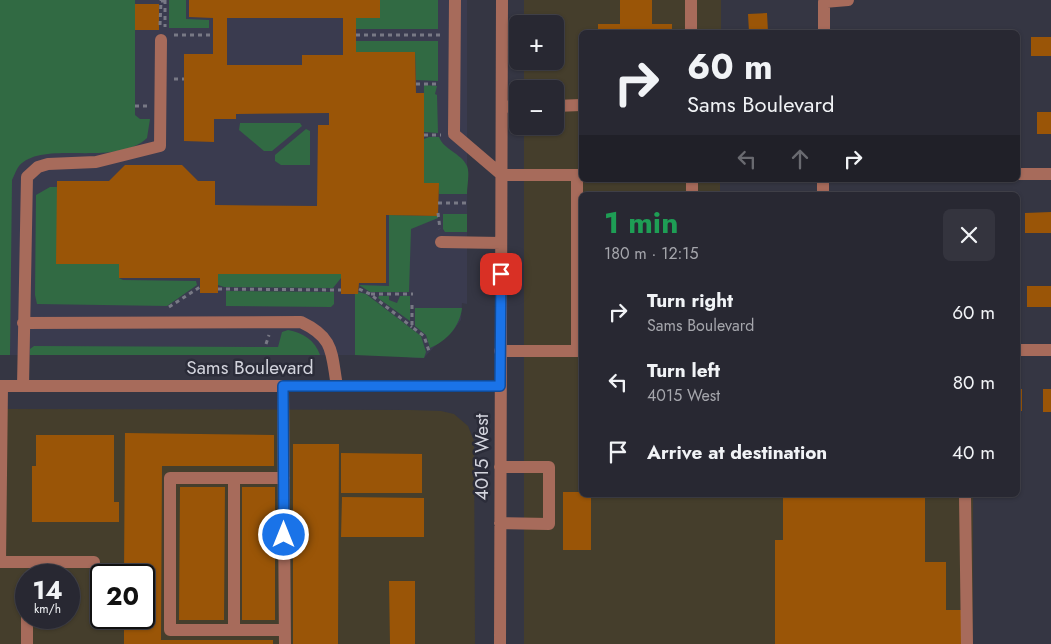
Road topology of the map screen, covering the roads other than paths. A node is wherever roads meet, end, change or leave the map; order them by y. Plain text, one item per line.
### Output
1 (455, 0) edge
2 (502, 0) edge
3 (691, 0) edge
4 (848, 0) edge
5 (691, 30) edge
6 (824, 30) edge
7 (165, 36) road end
8 (579, 105) edge
9 (504, 106) junction
10 (509, 106) edge
11 (564, 106) edge
12 (1020, 174) edge
13 (1051, 174) edge
14 (502, 175) junction
15 (579, 175) edge
16 (440, 237) road end
17 (501, 243) junction
18 (23, 323) junction
19 (1020, 350) edge
20 (1051, 350) edge
21 (500, 351) junction
22 (579, 351) edge
23 (1, 386) edge
24 (23, 386) junction
25 (283, 386) junction
26 (337, 386) junction
27 (500, 386) junction
28 (500, 467) junction
29 (234, 478) junction
30 (284, 478) junction
31 (965, 497) edge
32 (500, 523) junction
33 (0, 550) edge
34 (27, 562) joint
35 (94, 562) dead end
36 (27, 629) edge
37 (234, 630) junction
38 (284, 630) junction
39 (27, 644) edge
40 (284, 644) edge
41 (500, 644) edge
42 (967, 644) edge

1 - 14 street
2 - 9 street, 4015 West
3 - 5 street
4 - 6 street
7 - 18 street
8 - 11 street
9 - 10 street
9 - 14 street, 4015 West
12 - 13 street
14 - 15 street
14 - 17 street, 4015 West
15 - 22 street
16 - 17 street
17 - 21 street, 4015 West
18 - 24 street
18 - 26 street
19 - 20 street
21 - 22 street
21 - 27 street, 4015 West
23 - 24 street, Sams Boulevard
23 - 33 street
24 - 25 street, Sams Boulevard
25 - 26 street, Sams Boulevard
25 - 30 street
26 - 27 street, Sams Boulevard
27 - 28 street, 4015 West
28 - 32 street, 4015 West
28 - 32 street
29 - 30 street
29 - 37 street
29 - 37 street
30 - 38 street
31 - 42 street
32 - 41 street, 4015 West
33 - 34 street
34 - 35 street
36 - 39 street
37 - 38 street
38 - 40 street

